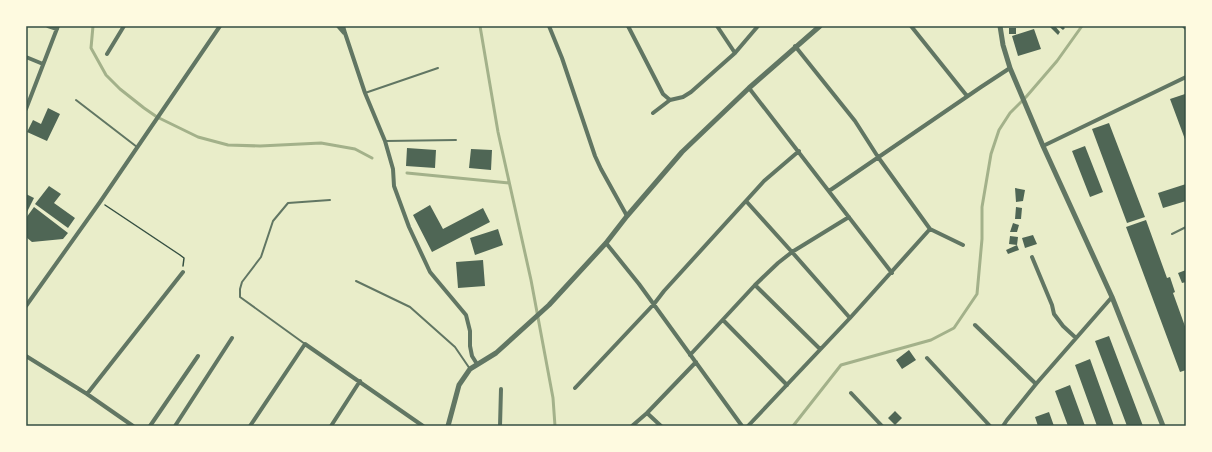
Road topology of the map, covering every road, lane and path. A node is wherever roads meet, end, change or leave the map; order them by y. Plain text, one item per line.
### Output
1 (48, 26) edge
2 (124, 26) edge
3 (220, 26) edge
4 (338, 26) edge
5 (343, 26) edge
6 (549, 26) edge
7 (628, 26) edge
8 (717, 26) edge
9 (758, 26) edge
10 (820, 26) edge
11 (911, 26) edge
12 (1000, 26) edge
13 (57, 28) edge
14 (344, 33) junction
15 (796, 46) junction
16 (736, 53) junction
17 (107, 54) dead end
18 (26, 57) edge
19 (43, 64) junction
20 (438, 68) dead end
21 (1010, 68) junction
22 (1186, 77) edge
23 (749, 88) junction
24 (365, 93) junction
25 (967, 96) junction
26 (76, 100) dead end
27 (670, 100) junction
28 (26, 109) edge
29 (653, 113) dead end
30 (456, 140) dead end
31 (385, 141) junction
32 (1043, 146) junction
33 (137, 147) junction
34 (799, 152) junction
35 (878, 157) junction
36 (830, 191) junction
37 (330, 200) dead end
38 (746, 201) junction
39 (100, 202) junction
40 (627, 216) junction
41 (849, 216) junction
42 (1186, 227) edge
43 (930, 229) junction
44 (1172, 234) dead end
45 (606, 242) junction
46 (963, 245) dead end
47 (792, 252) junction
48 (1032, 257) dead end
49 (183, 272) joint
50 (892, 273) junction
51 (356, 281) dead end
52 (755, 285) junction
53 (1112, 297) junction
54 (654, 304) junction
55 (26, 306) edge
56 (850, 318) junction
57 (723, 320) junction
58 (975, 325) dead end
59 (232, 338) dead end
60 (1076, 338) junction
61 (305, 344) junction
62 (820, 349) junction
63 (690, 354) junction
64 (26, 356) edge
65 (198, 356) dead end
66 (927, 358) dead end
67 (696, 362) junction
68 (477, 364) junction
69 (470, 369) junction
70 (360, 381) junction
71 (1036, 384) junction
72 (787, 385) junction
73 (575, 388) dead end
74 (501, 389) dead end
75 (851, 393) dead end
76 (87, 394) junction
77 (647, 413) junction
78 (132, 426) edge
79 (150, 426) edge
80 (175, 426) edge
81 (250, 426) edge
82 (332, 426) edge
83 (423, 426) edge
84 (448, 426) edge
85 (500, 426) edge
86 (632, 426) edge
87 (661, 426) edge
88 (742, 426) edge
89 (748, 426) edge
90 (882, 426) edge
91 (990, 426) edge
92 (1003, 426) edge
93 (1163, 426) edge

1 - 13 street
2 - 17 street
3 - 33 street
4 - 14 street
5 - 14 street
6 - 40 street
7 - 27 street
8 - 16 street
9 - 16 street
10 - 15 street
11 - 25 street
12 - 21 street
13 - 19 street
14 - 24 street
15 - 23 street
15 - 35 street
16 - 27 street
18 - 19 street
19 - 28 street
20 - 24 lane
21 - 25 street
21 - 32 street
22 - 32 street
23 - 34 street
23 - 40 street
24 - 31 street
25 - 35 street
26 - 33 lane
27 - 29 street
30 - 31 lane
31 - 68 street
32 - 53 street
33 - 39 street
34 - 36 street
34 - 38 street
35 - 36 street
35 - 43 street
36 - 41 street
37 - 61 lane
38 - 47 street
38 - 54 street
39 - 49 path
39 - 55 street
40 - 45 street
41 - 47 street
41 - 50 street
42 - 44 lane
43 - 46 street
43 - 50 street
45 - 54 street
45 - 68 street
47 - 52 street
47 - 56 street
48 - 60 street
49 - 76 street
50 - 56 street
51 - 69 lane
52 - 57 street
52 - 62 street
53 - 60 street
53 - 93 street
54 - 63 street
54 - 73 street
56 - 62 street
57 - 63 street
57 - 72 street
58 - 71 street
59 - 80 street
60 - 71 street
61 - 70 street
61 - 81 street
62 - 72 street
63 - 67 street
64 - 76 street
65 - 79 street
66 - 91 street
67 - 77 street
67 - 88 street
68 - 69 street
69 - 84 street
70 - 82 street
70 - 83 street
71 - 92 street
72 - 89 street
74 - 85 street
75 - 90 street
76 - 78 street
77 - 86 street
77 - 87 street

